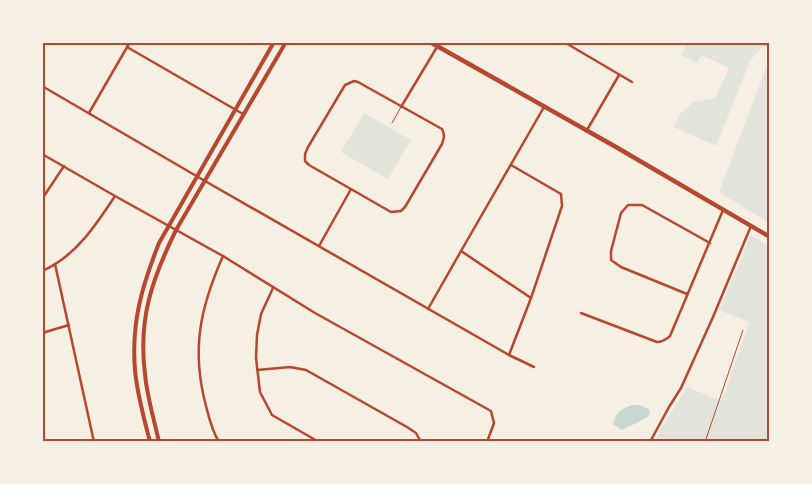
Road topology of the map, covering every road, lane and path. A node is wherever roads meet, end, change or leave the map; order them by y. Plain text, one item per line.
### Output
1 (130, 42) edge
2 (286, 42) edge
3 (430, 42) edge
4 (564, 42) edge
5 (274, 43) edge
6 (570, 44) edge
7 (437, 46) junction
8 (127, 47) junction
9 (619, 75) junction
10 (632, 82) dead end
11 (42, 86) edge
12 (401, 107) junction
13 (544, 107) junction
14 (236, 110) junction
15 (89, 113) junction
16 (244, 115) junction
17 (392, 124) dead end
18 (586, 131) junction
19 (42, 154) edge
20 (511, 165) junction
21 (64, 166) junction
22 (197, 176) junction
23 (205, 181) junction
24 (351, 189) junction
25 (115, 196) junction
26 (42, 199) edge
27 (723, 210) junction
28 (169, 226) junction
29 (750, 226) junction
30 (176, 230) junction
31 (770, 237) edge
32 (710, 243) junction
33 (319, 246) junction
34 (460, 251) junction
35 (223, 256) junction
36 (55, 264) junction
37 (42, 271) edge
38 (273, 288) junction
39 (687, 294) junction
40 (531, 298) junction
41 (428, 309) junction
42 (581, 313) dead end
43 (69, 325) junction
44 (743, 330) dead end
45 (42, 333) edge
46 (509, 355) junction
47 (534, 368) dead end
48 (257, 370) junction
49 (94, 442) edge
50 (150, 442) edge
51 (159, 442) edge
52 (219, 442) edge
53 (319, 442) edge
54 (421, 442) edge
55 (487, 442) edge
56 (650, 442) edge
57 (705, 442) edge

1 - 8 street
2 - 16 main road
3 - 7 highway
4 - 6 street
5 - 14 main road
6 - 9 street
7 - 12 street
7 - 13 highway
8 - 14 street
8 - 15 street
9 - 10 street
9 - 18 street
11 - 15 street
12 - 17 lane
12 - 24 street
12 - 24 street
13 - 18 highway
13 - 20 street
14 - 16 street
14 - 22 main road
15 - 22 street
16 - 23 main road
18 - 27 highway
19 - 21 street
20 - 34 street
20 - 40 street
21 - 25 street
21 - 26 street
22 - 23 street
22 - 28 main road
23 - 30 main road
23 - 33 street
24 - 33 street
25 - 28 street
25 - 36 street
27 - 29 highway
27 - 32 street
28 - 30 street
28 - 50 main road
29 - 31 highway
29 - 56 street
30 - 35 street
30 - 51 main road
32 - 39 street
32 - 39 street
33 - 41 street
34 - 40 street
34 - 41 street
35 - 38 street
35 - 52 street
36 - 37 street
36 - 43 street
38 - 48 street
38 - 55 street
39 - 42 street
40 - 46 street
41 - 46 street
43 - 45 street
43 - 49 street
44 - 57 lane
46 - 47 street
48 - 53 street
48 - 54 street

